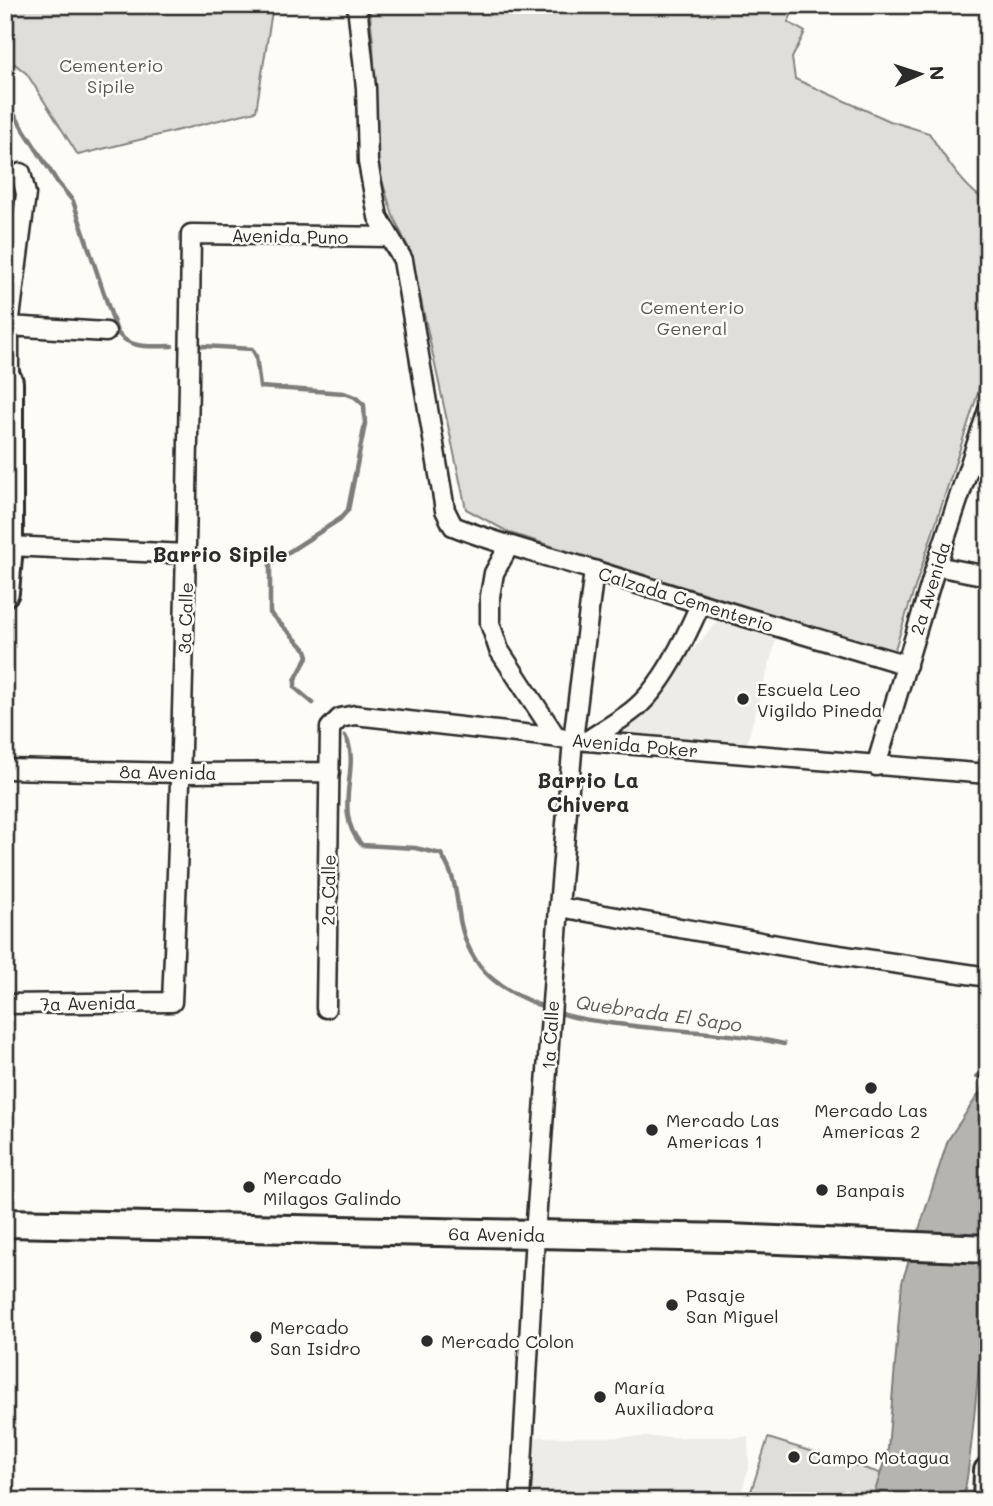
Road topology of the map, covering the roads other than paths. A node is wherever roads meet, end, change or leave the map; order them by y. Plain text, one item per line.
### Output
1 (357, 5) edge
2 (21, 173) dead end
3 (191, 234) joint
4 (388, 237) junction
5 (9, 326) junction
6 (106, 332) dead end
7 (7, 378) edge
8 (988, 410) edge
9 (7, 545) edge
10 (509, 546) junction
11 (187, 554) junction
12 (936, 566) junction
13 (594, 570) junction
14 (988, 576) edge
15 (5, 592) edge
16 (700, 605) junction
17 (907, 664) junction
18 (572, 740) junction
19 (876, 766) junction
20 (5, 769) edge
21 (330, 772) junction
22 (181, 773) junction
23 (988, 774) edge
24 (559, 907) junction
25 (988, 977) edge
26 (172, 1002) joint
27 (5, 1004) edge
28 (326, 1008) dead end
29 (5, 1223) edge
30 (535, 1235) junction
31 (988, 1249) edge
32 (988, 1471) edge
33 (520, 1501) edge
34 (987, 1501) edge

1 - 4 street
2 - 5 street
3 - 4 street, Avenida Puno
3 - 11 street, 3a Calle
4 - 10 street, Calzada Cementerio
5 - 6 street
5 - 7 street
7 - 9 street
8 - 12 street, 2a Avenida
9 - 11 street
9 - 15 street
10 - 13 street, Calzada Cementerio
10 - 18 street
11 - 22 street, 3a Calle
12 - 14 street
12 - 17 street, 2a Avenida
13 - 16 street, Calzada Cementerio
13 - 18 street, 1a Calle
16 - 17 street, Calzada Cementerio
16 - 18 street
17 - 19 street, 2a Avenida
18 - 19 street, Avenida Poker
18 - 21 street, Avenida Poker
18 - 24 street, 1a Calle
19 - 23 street, Avenida Poker
20 - 22 street, 8a Avenida
21 - 22 street, 8a Avenida
21 - 28 street, 2a Calle
22 - 26 street, 3a Calle
24 - 25 street
24 - 30 street, 1a Calle
26 - 27 street, 7a Avenida
29 - 30 street, 6a Avenida
30 - 31 street, 6a Avenida
30 - 33 street, 1a Calle
32 - 34 street

